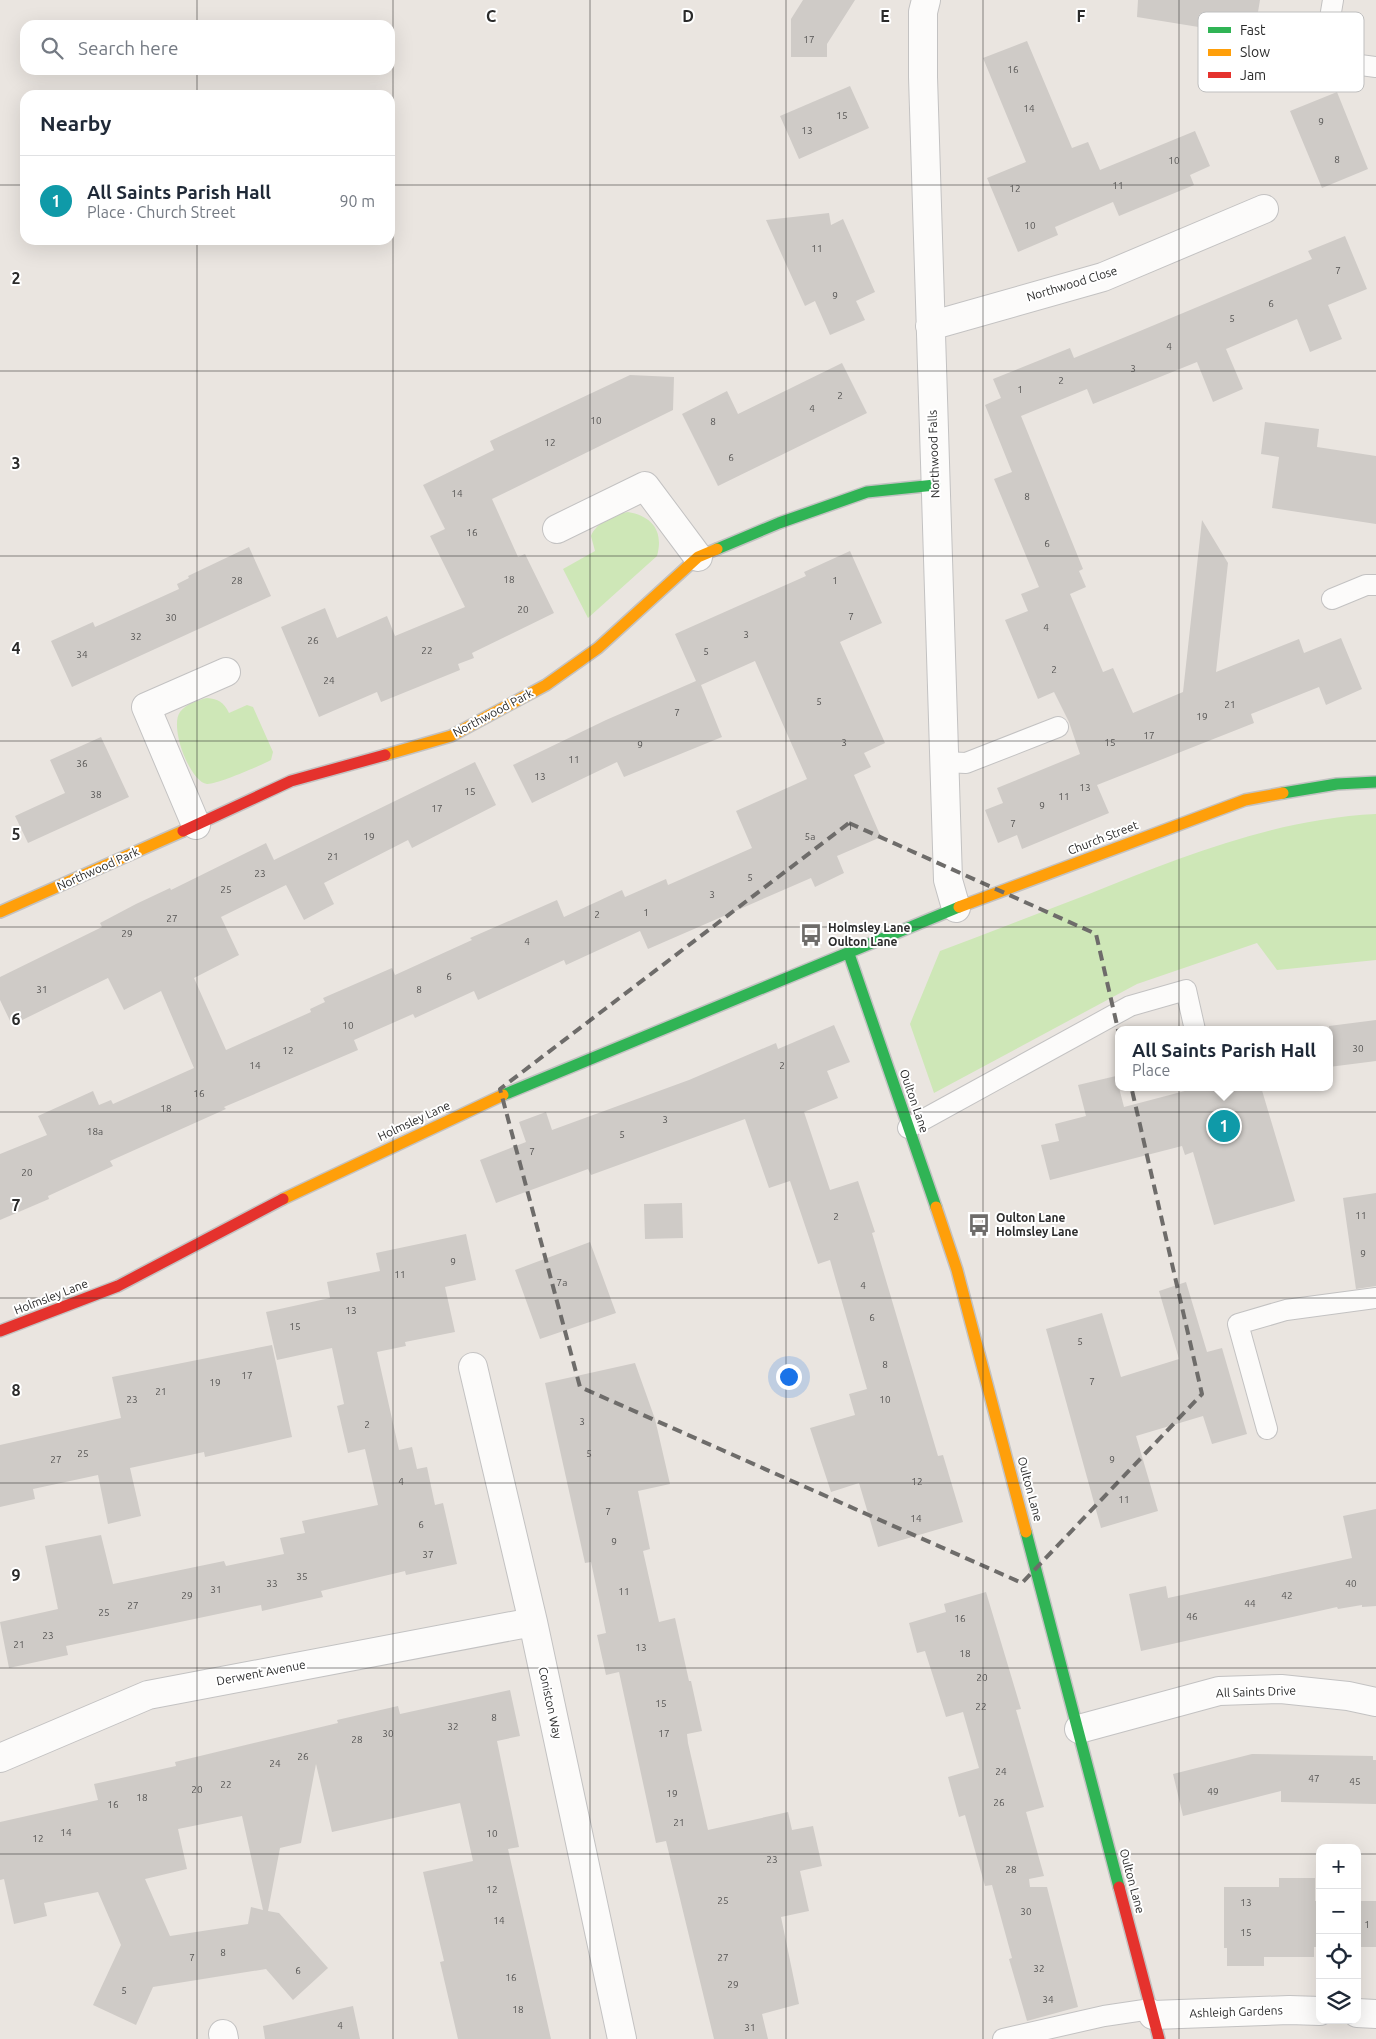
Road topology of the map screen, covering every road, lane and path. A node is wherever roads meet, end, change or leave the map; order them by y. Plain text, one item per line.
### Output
1 (926, 0) edge
2 (1264, 209) dead end
3 (930, 326) junction
4 (935, 485) junction
5 (556, 529) dead end
6 (698, 557) junction
7 (1376, 585) edge
8 (1332, 599) dead end
9 (226, 672) dead end
10 (1058, 727) dead end
11 (944, 762) junction
12 (1376, 782) edge
13 (196, 825) junction
14 (956, 908) junction
15 (0, 912) edge
16 (848, 954) junction
17 (1194, 1026) edge
18 (908, 1128) junction
19 (1376, 1298) edge
20 (0, 1331) edge
21 (473, 1367) dead end
22 (1268, 1429) dead end
23 (532, 1622) junction
24 (1376, 1702) edge
25 (1079, 1729) junction
26 (0, 1758) edge
27 (1316, 2011) edge
28 (1361, 2013) edge
29 (1376, 2014) edge
30 (1154, 2021) edge
31 (622, 2039) edge
32 (1003, 2039) edge

1 - 3 street, Northwood Falls
2 - 3 street, Northwood Close
3 - 4 street, Northwood Falls
4 - 6 street, Northwood Park
4 - 11 street, Northwood Falls
5 - 6 street
6 - 13 street, Northwood Park
7 - 8 lane
9 - 13 street
10 - 11 lane
11 - 14 street, Northwood Falls
12 - 14 street, Church Street
13 - 15 street, Northwood Park
14 - 16 street, Church Street
16 - 18 street, Oulton Lane
16 - 20 street, Holmsley Lane
17 - 18 lane
18 - 25 street, Oulton Lane
19 - 22 lane
21 - 23 street, Coniston Way
23 - 26 street, Derwent Avenue
23 - 31 street, Coniston Way
24 - 25 street, All Saints Drive
25 - 30 street, Oulton Lane
27 - 30 street, Ashleigh Gardens
28 - 29 street
30 - 32 lane

